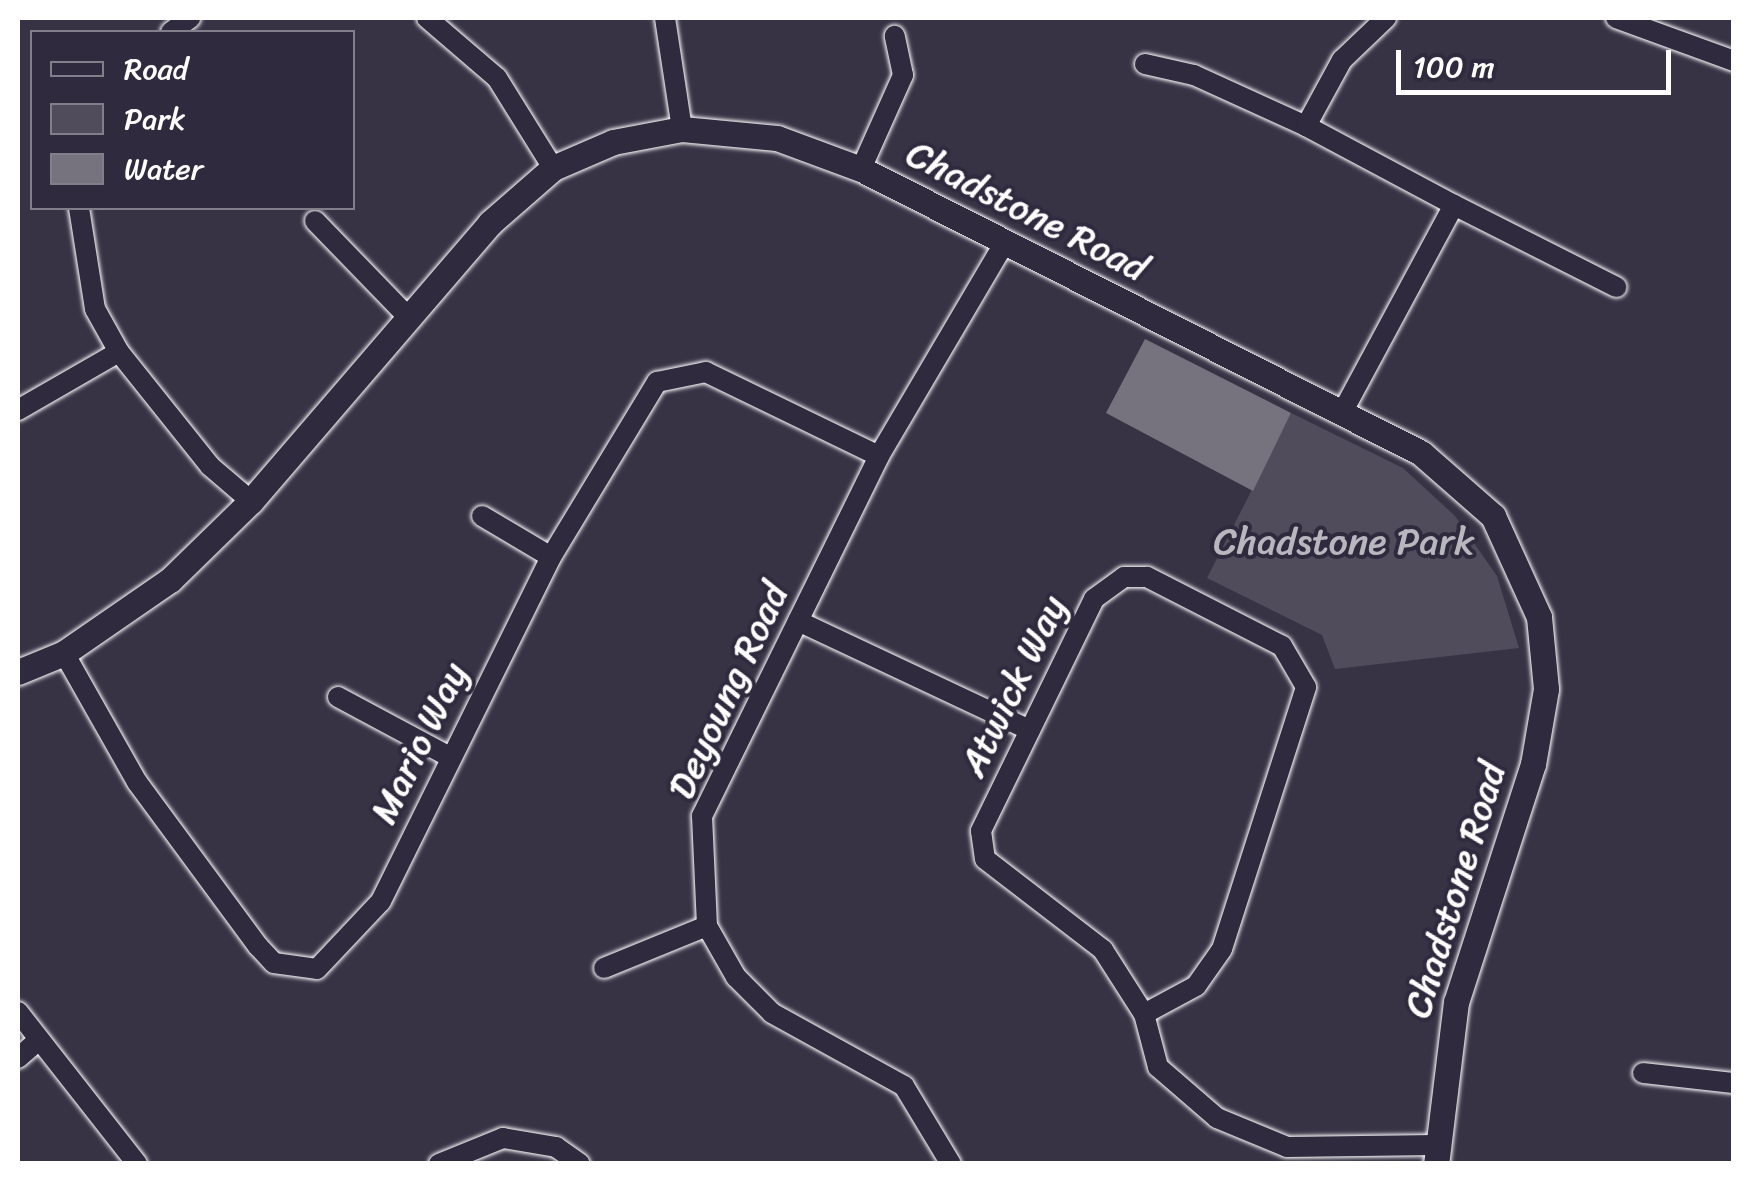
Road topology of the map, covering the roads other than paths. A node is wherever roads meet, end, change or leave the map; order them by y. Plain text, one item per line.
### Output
1 (427, 18) edge
2 (666, 18) edge
3 (1386, 18) edge
4 (1616, 18) edge
5 (895, 36) dead end
6 (1734, 61) edge
7 (1145, 64) dead end
8 (1306, 126) junction
9 (682, 130) junction
10 (553, 168) junction
11 (861, 169) junction
12 (1454, 206) junction
13 (79, 210) edge
14 (314, 221) dead end
15 (1005, 242) junction
16 (1616, 287) dead end
17 (409, 318) junction
18 (119, 352) junction
19 (18, 410) edge
20 (1342, 412) junction
21 (879, 456) junction
22 (251, 501) junction
23 (482, 516) dead end
24 (550, 557) junction
25 (798, 621) junction
26 (64, 653) junction
27 (18, 672) edge
28 (338, 698) dead end
29 (1030, 730) junction
30 (450, 757) junction
31 (707, 926) junction
32 (604, 968) dead end
33 (18, 1012) edge
34 (1144, 1014) junction
35 (39, 1040) junction
36 (18, 1058) edge
37 (1643, 1074) dead end
38 (1734, 1083) edge
39 (1435, 1154) edge
40 (137, 1164) edge
41 (439, 1164) edge
42 (580, 1164) edge
43 (951, 1164) edge

1 - 10 street
2 - 9 street
3 - 8 street
4 - 6 street
5 - 11 street
7 - 8 street
8 - 12 street
9 - 10 street, Chadstone Road
9 - 11 street, Chadstone Road
10 - 17 street, Chadstone Road
11 - 15 street, Chadstone Road
12 - 16 street
12 - 20 street
13 - 18 street
14 - 17 street
15 - 20 street, Chadstone Road
15 - 21 street, Deyoung Road
17 - 22 street, Chadstone Road
18 - 19 street
18 - 22 street
20 - 39 street, Chadstone Road
21 - 24 street, Mario Way
21 - 25 street, Deyoung Road
22 - 26 street, Chadstone Road
23 - 24 street
24 - 30 street, Mario Way
25 - 29 street
25 - 31 street, Deyoung Road
26 - 27 street, Chadstone Road
26 - 30 street, Mario Way
28 - 30 street
29 - 34 street, Atwick Way
29 - 34 street, Atwick Way
31 - 32 street
31 - 43 street, Deyoung Road
33 - 35 street
34 - 39 street, Atwick Way
35 - 36 street
35 - 40 street
37 - 38 street
41 - 42 street

